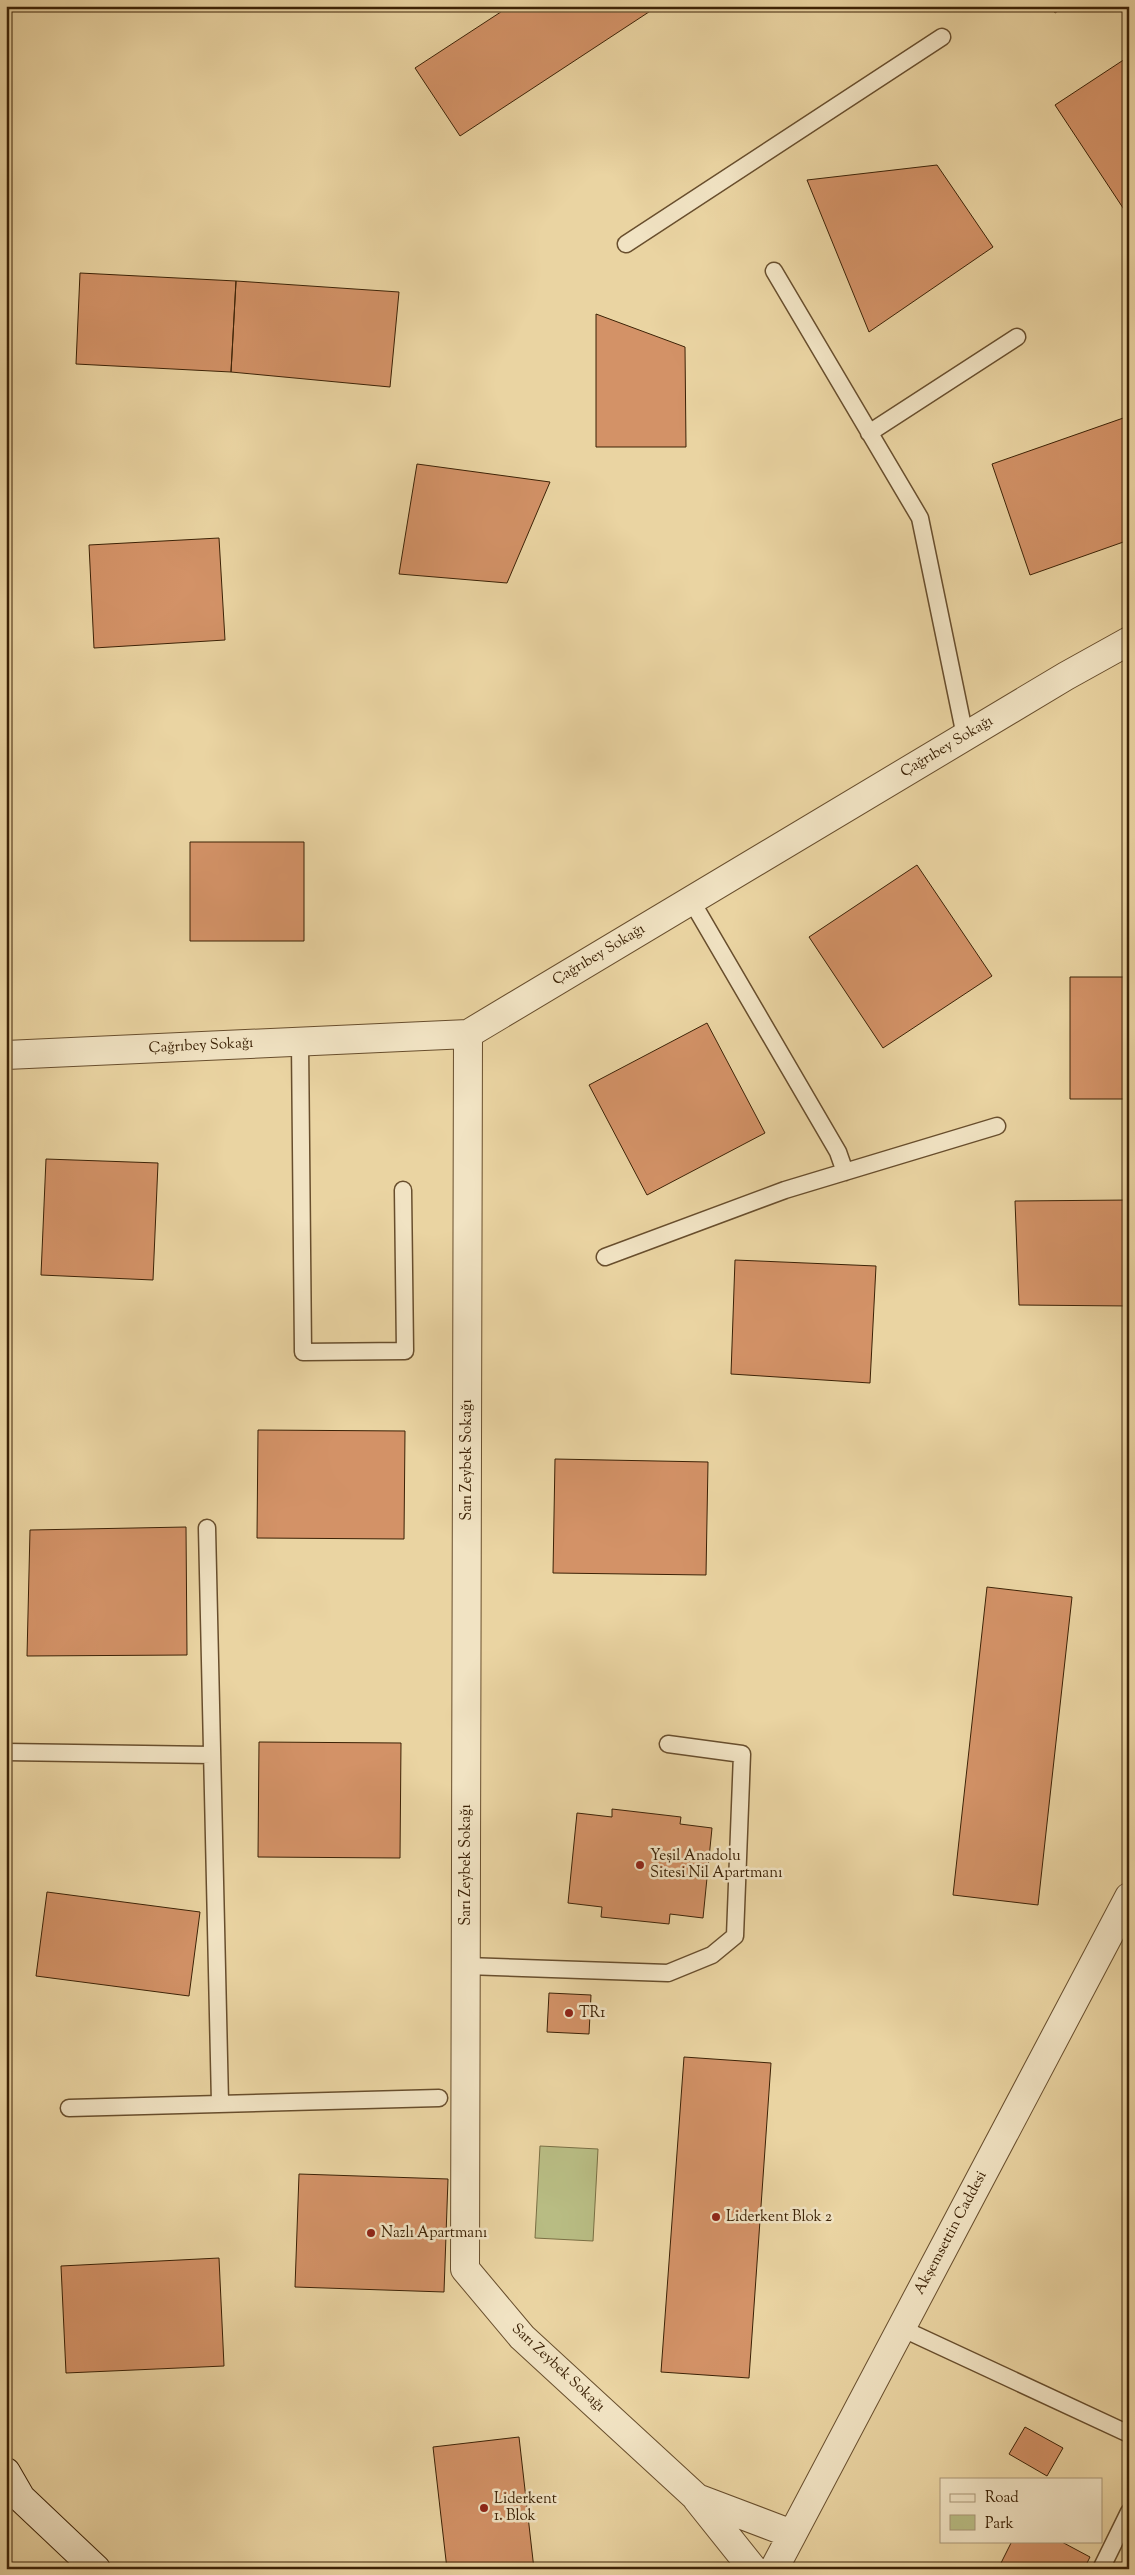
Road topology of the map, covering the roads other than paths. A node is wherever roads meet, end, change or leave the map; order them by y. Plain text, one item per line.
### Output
1 (942, 37) dead end
2 (626, 244) dead end
3 (774, 271) dead end
4 (1017, 337) dead end
5 (869, 433) junction
6 (1129, 641) edge
7 (965, 736) junction
8 (691, 900) junction
9 (468, 1034) junction
10 (300, 1042) junction
11 (6, 1056) edge
12 (997, 1126) dead end
13 (845, 1172) junction
14 (403, 1190) dead end
15 (605, 1257) dead end
16 (207, 1528) dead end
17 (668, 1744) dead end
18 (6, 1752) edge
19 (212, 1755) junction
20 (1129, 1897) edge
21 (466, 1966) junction
22 (439, 2098) dead end
23 (220, 2103) junction
24 (69, 2108) dead end
25 (901, 2328) junction
26 (1129, 2434) edge
27 (6, 2472) edge
28 (696, 2498) junction
29 (1129, 2512) edge
30 (792, 2534) junction
31 (96, 2569) edge
32 (753, 2569) edge
33 (774, 2569) edge
34 (1101, 2569) edge

1 - 2 lane
3 - 5 lane
4 - 5 lane
5 - 7 lane
6 - 7 street, Çağrıbey Sokağı
7 - 8 street, Çağrıbey Sokağı
8 - 9 street, Çağrıbey Sokağı
8 - 13 lane
9 - 10 street, Çağrıbey Sokağı
9 - 21 street, Sarı Zeybek Sokağı
10 - 11 street, Çağrıbey Sokağı
10 - 14 lane
12 - 13 lane
13 - 15 lane
16 - 19 lane
17 - 21 lane
18 - 19 lane
19 - 23 lane
20 - 25 street, Akşemsettin Caddesi
21 - 28 street, Sarı Zeybek Sokağı
22 - 23 lane
23 - 24 lane
25 - 26 lane
25 - 30 street, Akşemsettin Caddesi
27 - 31 street
28 - 30 street, Sarı Zeybek Sokağı
28 - 32 street
29 - 34 lane
30 - 33 street, Akşemsettin Caddesi

